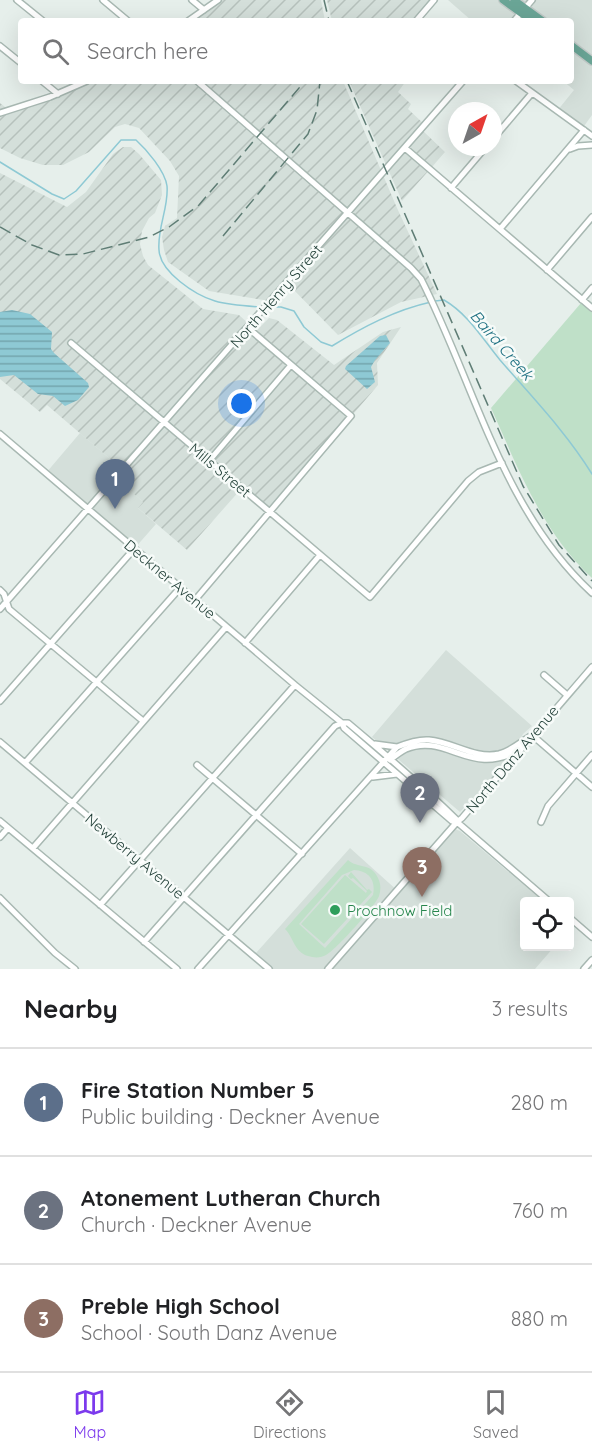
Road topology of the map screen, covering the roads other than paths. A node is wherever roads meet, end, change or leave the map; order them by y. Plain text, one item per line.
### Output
1 (17, 0) edge
2 (103, 0) edge
3 (192, 0) edge
4 (218, 0) edge
5 (434, 0) edge
6 (503, 0) edge
7 (514, 0) edge
8 (532, 0) edge
9 (204, 10) junction
10 (523, 11) junction
11 (39, 18) edge
12 (124, 18) edge
13 (192, 18) edge
14 (419, 18) edge
15 (517, 18) edge
16 (529, 18) edge
17 (537, 18) edge
18 (0, 46) edge
19 (574, 47) edge
20 (18, 61) edge
21 (592, 61) edge
22 (46, 84) edge
23 (80, 84) edge
24 (200, 84) edge
25 (460, 84) edge
26 (520, 84) edge
27 (532, 93) junction
28 (58, 94) junction
29 (0, 113) edge
30 (502, 128) edge
31 (584, 130) junction
32 (592, 136) edge
33 (592, 145) edge
34 (405, 148) junction
35 (564, 154) junction
36 (478, 156) edge
37 (451, 188) junction
38 (348, 213) junction
39 (592, 217) edge
40 (500, 229) junction
41 (547, 270) junction
42 (592, 288) edge
43 (582, 300) junction
44 (592, 308) edge
45 (248, 328) junction
46 (71, 343) dead end
47 (291, 365) junction
48 (164, 423) junction
49 (0, 434) edge
50 (209, 461) junction
51 (502, 463) junction
52 (88, 510) junction
53 (270, 512) junction
54 (134, 549) junction
55 (320, 555) junction
56 (180, 588) junction
57 (0, 590) edge
58 (592, 593) edge
59 (195, 600) junction
60 (7, 601) junction
61 (0, 609) edge
62 (226, 627) junction
63 (245, 643) junction
64 (50, 644) junction
65 (592, 667) edge
66 (544, 675) dead end
67 (97, 682) junction
68 (295, 685) junction
69 (567, 695) junction
70 (0, 701) edge
71 (143, 721) junction
72 (342, 723) junction
73 (532, 735) junction
74 (0, 742) edge
75 (370, 742) junction
76 (526, 745) junction
77 (397, 747) junction
78 (592, 755) edge
79 (389, 758) junction
80 (384, 763) junction
81 (25, 764) junction
82 (198, 765) dead end
83 (576, 773) junction
84 (397, 774) junction
85 (212, 779) junction
86 (369, 780) junction
87 (592, 787) edge
88 (71, 802) junction
89 (256, 816) junction
90 (0, 821) edge
91 (456, 822) junction
92 (541, 822) dead end
93 (8, 828) junction
94 (0, 837) edge
95 (33, 848) junction
96 (302, 854) junction
97 (140, 860) junction
98 (184, 897) junction
99 (544, 897) edge
100 (0, 898) edge
101 (100, 904) junction
102 (574, 921) edge
103 (228, 934) junction
104 (592, 937) edge
105 (144, 942) junction
106 (592, 960) edge
107 (75, 969) edge
108 (177, 969) edge
109 (198, 969) edge
110 (268, 969) edge
111 (328, 969) edge
112 (584, 969) edge

1 - 11 street
2 - 12 street
3 - 9 street
4 - 9 street
5 - 14 street
6 - 10 main road
7 - 10 main road
8 - 10 street
9 - 13 street
10 - 15 street
10 - 16 main road
10 - 17 main road
18 - 20 street
19 - 21 main road
22 - 28 street
23 - 28 street
24 - 38 street
25 - 34 street, North Henry Street
26 - 27 street
27 - 30 street
27 - 31 street
28 - 29 street
31 - 32 street
31 - 35 street
33 - 35 street
34 - 37 street
34 - 38 street, North Henry Street
35 - 40 street
36 - 37 street
37 - 40 street
38 - 45 street, North Henry Street
38 - 51 street
39 - 41 street
40 - 41 street
41 - 43 street
42 - 43 street
43 - 44 street
45 - 47 street
45 - 48 street, North Henry Street
46 - 48 street, Mills Street
47 - 50 street
47 - 53 street
48 - 50 street, Mills Street
48 - 52 street, North Henry Street
49 - 52 street, Deckner Avenue
50 - 53 street, Mills Street
51 - 55 street, Mills Street
51 - 58 street
52 - 54 street, Deckner Avenue
52 - 60 street, North Henry Street
53 - 55 street, Mills Street
53 - 59 street
54 - 56 street, Deckner Avenue
54 - 64 street
55 - 63 street
56 - 59 street, Deckner Avenue
56 - 67 street
57 - 60 street
59 - 62 street, Deckner Avenue
60 - 61 street, North Henry Street
60 - 64 street
62 - 63 street, Deckner Avenue
62 - 71 street
63 - 68 street, Deckner Avenue
64 - 67 street
64 - 70 street
65 - 69 street, North Danz Avenue
66 - 69 street
67 - 71 street
67 - 81 street
68 - 72 street, Deckner Avenue
68 - 85 street
69 - 73 street, North Danz Avenue
71 - 88 street
72 - 75 street, Deckner Avenue
72 - 80 street, Deckner Avenue
72 - 89 street
73 - 76 street, North Danz Avenue
73 - 77 street
73 - 83 street
74 - 81 street, Newberry Avenue
75 - 77 street
75 - 79 street, Deckner Avenue
76 - 79 street
76 - 91 street, North Danz Avenue
77 - 79 street
78 - 83 street
79 - 80 street
79 - 91 street, Deckner Avenue
80 - 84 street, Deckner Avenue
80 - 86 street
81 - 88 street, Newberry Avenue
82 - 85 street
83 - 87 street
83 - 92 street
84 - 86 street
84 - 91 street, Deckner Avenue
85 - 89 street
85 - 97 street
86 - 96 street
88 - 95 street
88 - 97 street, Newberry Avenue
89 - 96 street
89 - 98 street
90 - 93 street
91 - 99 street, Deckner Avenue
91 - 111 street, North Danz Avenue
93 - 94 street
93 - 95 street
95 - 101 street
96 - 103 street
97 - 98 street, Newberry Avenue
97 - 101 street
98 - 103 street, Newberry Avenue
98 - 105 street
100 - 107 street
101 - 105 street
102 - 104 street
103 - 109 street
103 - 110 street, Newberry Avenue
105 - 108 street
106 - 112 street

